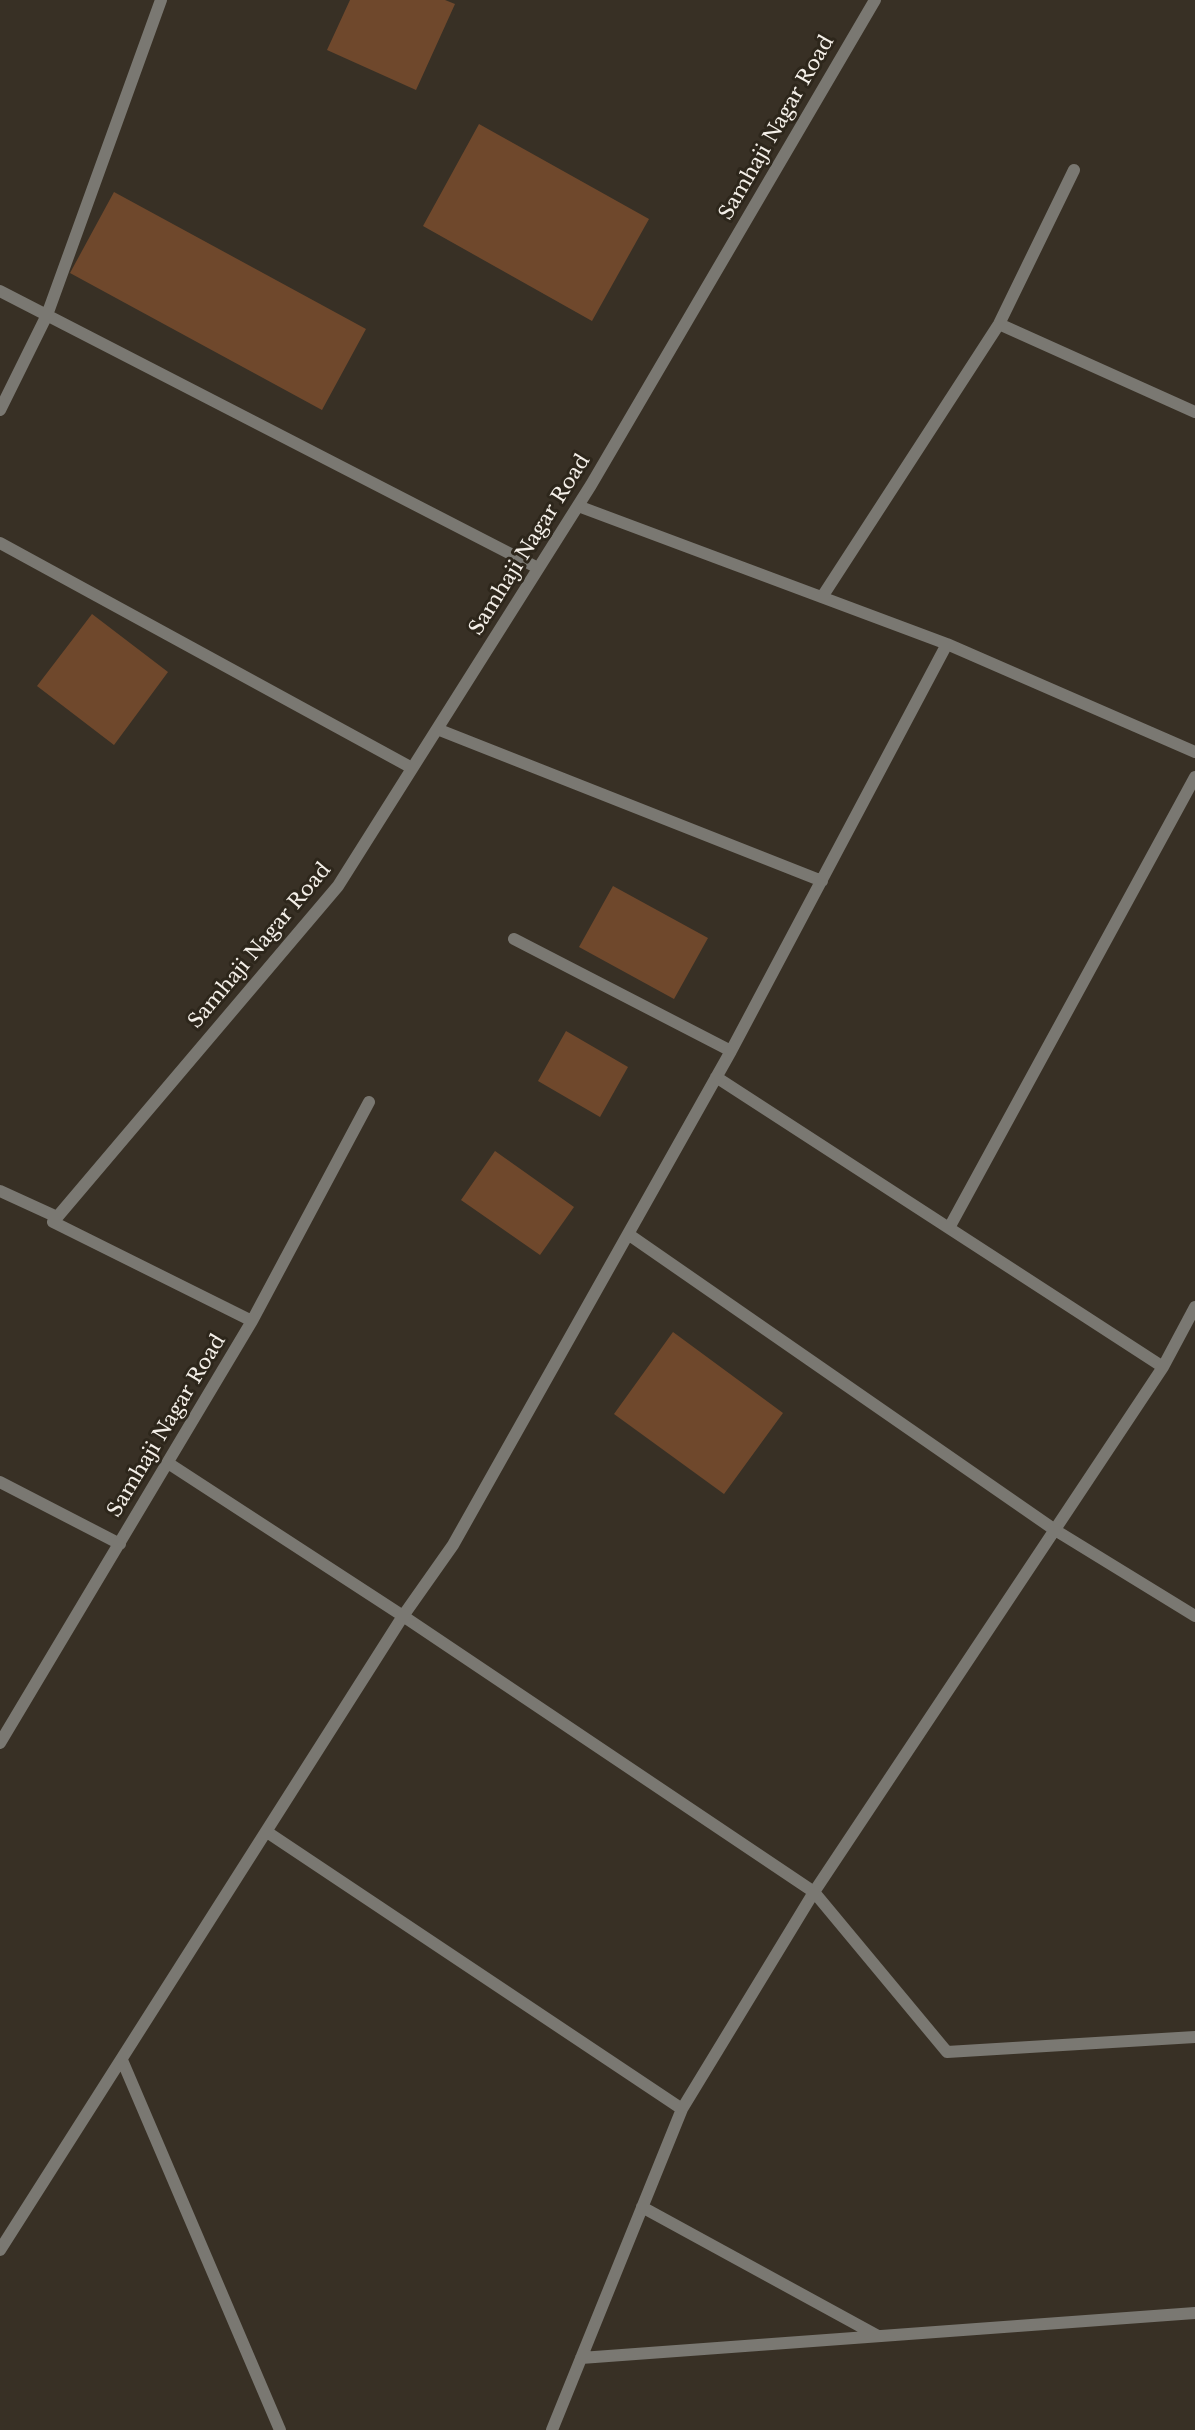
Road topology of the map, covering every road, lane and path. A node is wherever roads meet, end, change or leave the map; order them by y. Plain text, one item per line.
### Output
1 (161, 0) edge
2 (875, 0) edge
3 (1074, 170) dead end
4 (0, 291) edge
5 (47, 315) junction
6 (999, 324) junction
7 (0, 410) edge
8 (1195, 412) edge
9 (578, 506) junction
10 (0, 543) edge
11 (538, 568) junction
12 (822, 597) junction
13 (947, 644) junction
14 (437, 729) junction
15 (1195, 752) edge
16 (412, 768) junction
17 (1195, 777) edge
18 (822, 881) junction
19 (514, 939) dead end
20 (731, 1052) junction
21 (716, 1077) junction
22 (369, 1102) dead end
23 (0, 1191) edge
24 (57, 1217) junction
25 (949, 1228) junction
26 (628, 1234) junction
27 (1193, 1315) edge
28 (252, 1321) junction
29 (1163, 1367) junction
30 (168, 1463) junction
31 (0, 1482) edge
32 (1054, 1530) junction
33 (120, 1544) junction
34 (403, 1616) junction
35 (1195, 1616) edge
36 (0, 1743) edge
37 (267, 1832) junction
38 (814, 1892) junction
39 (1195, 2037) edge
40 (122, 2060) junction
41 (682, 2109) junction
42 (642, 2207) junction
43 (0, 2250) edge
44 (1195, 2313) edge
45 (878, 2336) junction
46 (581, 2358) junction
47 (280, 2430) edge
48 (552, 2430) edge

1 - 5 street
2 - 9 street, Samhaji Nagar Road
3 - 6 street
4 - 5 street
5 - 7 street
5 - 11 street
6 - 8 street
6 - 12 street
9 - 11 street, Samhaji Nagar Road
9 - 12 street
10 - 16 street
11 - 14 street, Samhaji Nagar Road
12 - 13 street
13 - 15 street
13 - 18 street
14 - 16 street, Samhaji Nagar Road
14 - 18 street
16 - 24 street, Samhaji Nagar Road
17 - 25 street
18 - 20 street
19 - 20 street
20 - 21 street
21 - 25 street
21 - 26 street
22 - 28 street
23 - 24 street
24 - 28 street, Samhaji Nagar Road
25 - 29 street
26 - 32 street
26 - 34 street
27 - 29 street
28 - 30 street, Samhaji Nagar Road
29 - 32 street
30 - 33 street, Samhaji Nagar Road
30 - 34 street
31 - 33 street
32 - 35 street
32 - 38 street
33 - 36 street, Samhaji Nagar Road
34 - 37 street
34 - 38 street
37 - 40 street
37 - 41 street
38 - 39 street
38 - 41 street
40 - 43 street
40 - 47 street
41 - 42 street
42 - 45 street
42 - 46 street
44 - 45 street
45 - 46 street
46 - 48 street

